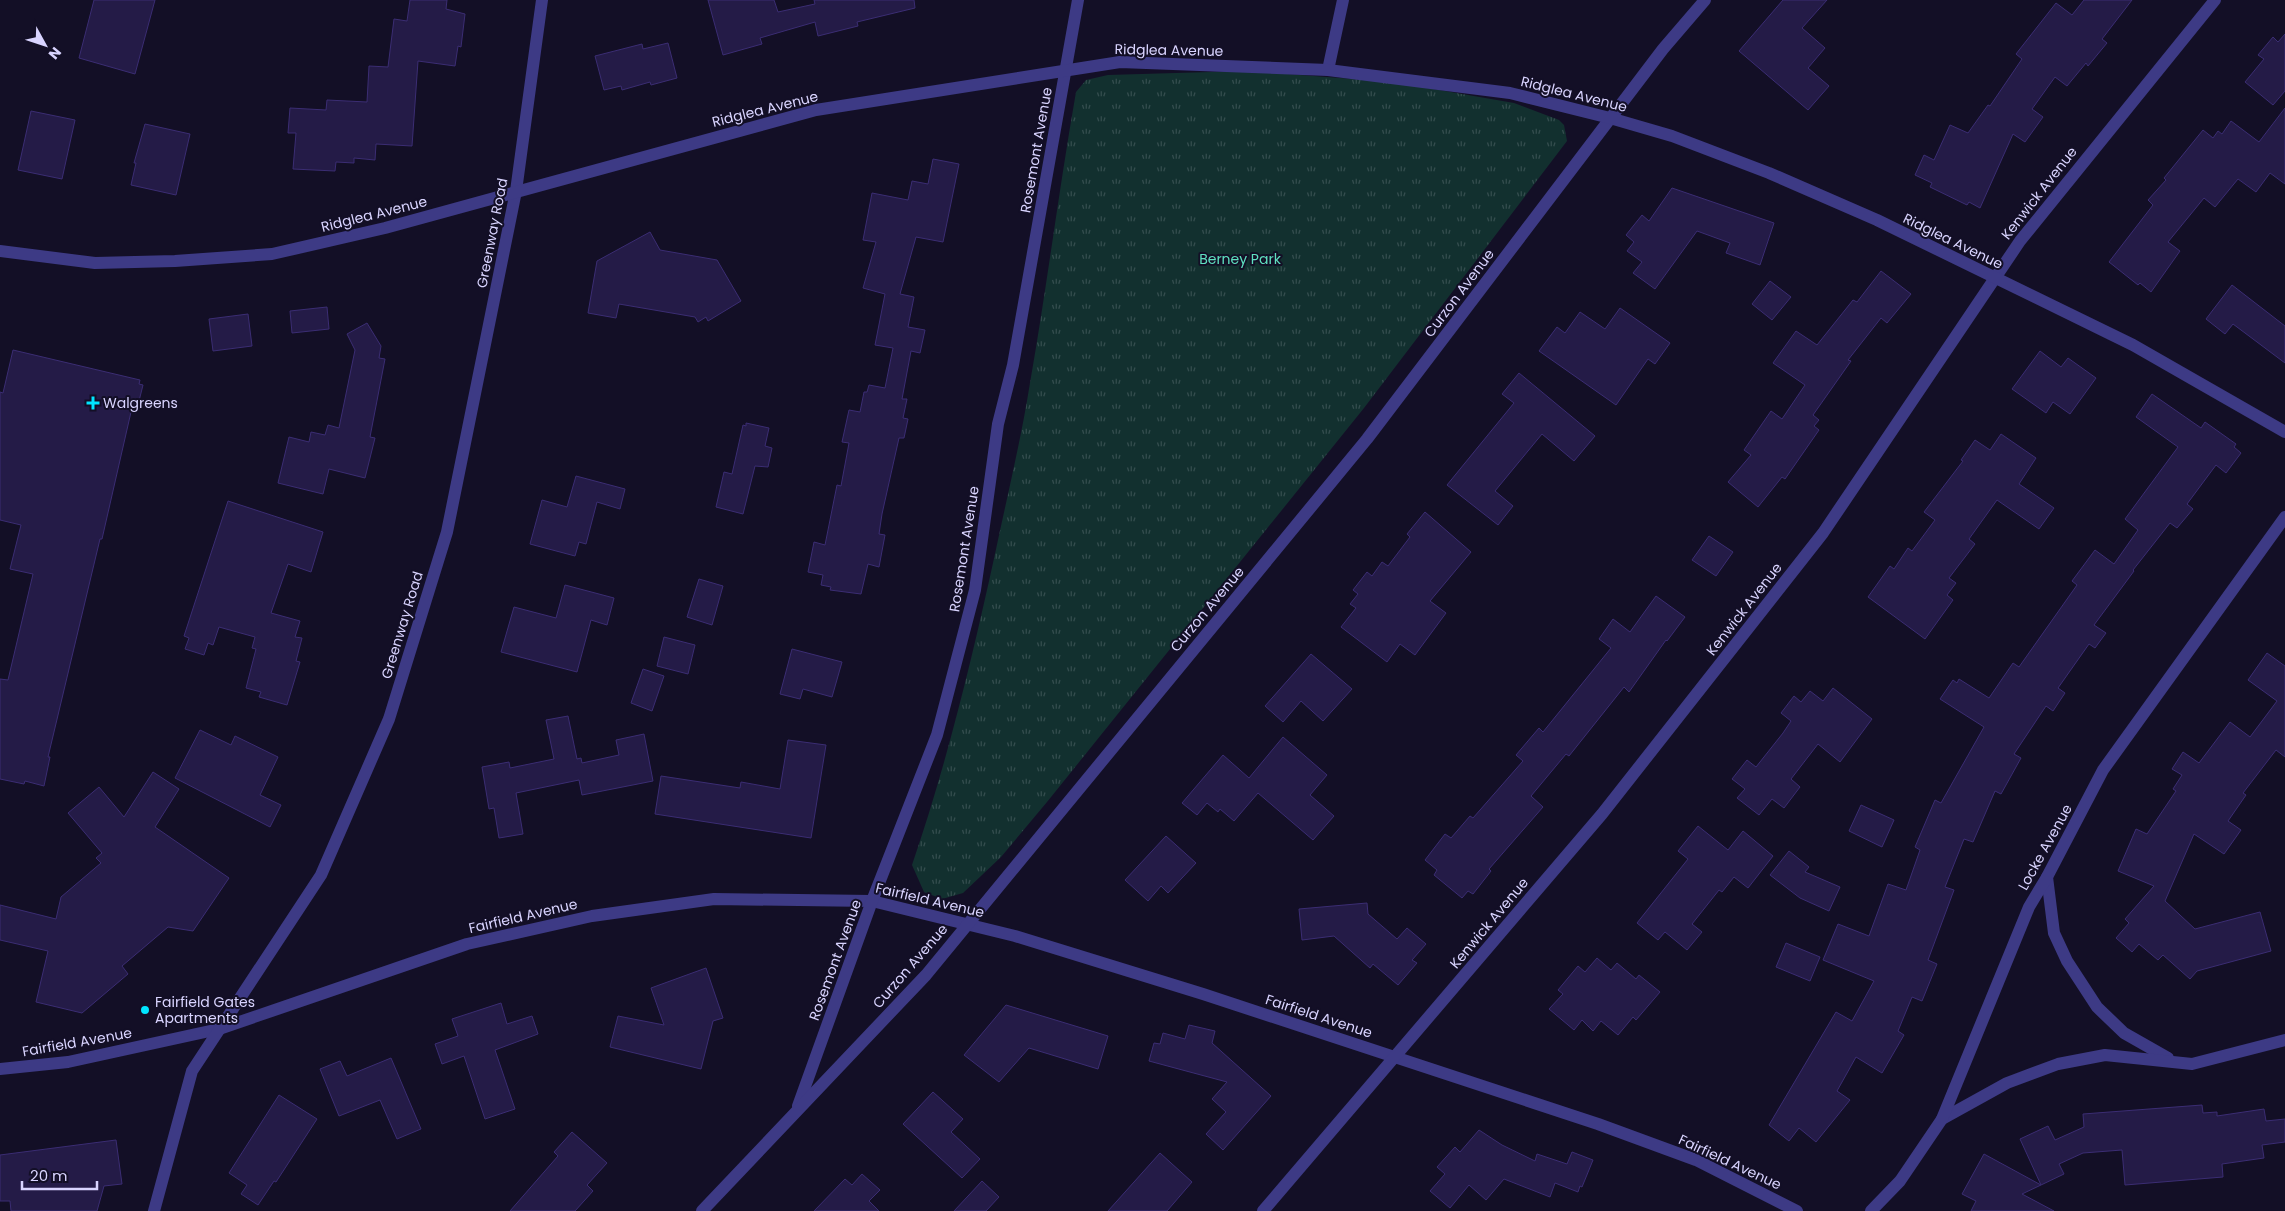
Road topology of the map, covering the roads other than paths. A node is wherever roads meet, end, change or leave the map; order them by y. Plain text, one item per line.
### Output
1 (542, 0) edge
2 (1078, 0) edge
3 (1343, 0) edge
4 (1705, 0) edge
5 (2215, 0) edge
6 (1065, 70) junction
7 (1328, 70) junction
8 (1610, 118) junction
9 (516, 191) junction
10 (0, 251) edge
11 (1994, 278) junction
12 (2285, 432) edge
13 (2285, 517) edge
14 (2047, 877) junction
15 (872, 901) junction
16 (967, 924) junction
17 (219, 1029) junction
18 (2285, 1040) edge
19 (1394, 1057) junction
20 (2172, 1061) junction
21 (0, 1069) edge
22 (797, 1111) junction
23 (1942, 1119) junction
24 (154, 1211) edge
25 (702, 1211) edge
26 (1263, 1211) edge
27 (1797, 1211) edge
28 (1871, 1211) edge

1 - 9 street, Greenway Road
2 - 6 street, Rosemont Avenue
3 - 7 street
4 - 8 street, Curzon Avenue
5 - 11 street, Kenwick Avenue
6 - 7 street, Ridglea Avenue
6 - 9 street, Ridglea Avenue
6 - 15 street, Rosemont Avenue
7 - 8 street, Ridglea Avenue
8 - 11 street, Ridglea Avenue
8 - 16 street, Curzon Avenue
9 - 10 street, Ridglea Avenue
9 - 17 street, Greenway Road
11 - 12 street, Ridglea Avenue
11 - 19 street, Kenwick Avenue
13 - 14 street, Locke Avenue
14 - 20 street
14 - 23 street, Locke Avenue
15 - 16 street, Fairfield Avenue
15 - 17 street, Fairfield Avenue
15 - 22 street, Rosemont Avenue
16 - 19 street, Fairfield Avenue
16 - 22 street, Curzon Avenue
17 - 21 street, Fairfield Avenue
17 - 24 street, Greenway Road
18 - 20 street
19 - 26 street, Kenwick Avenue
19 - 27 street, Fairfield Avenue
20 - 23 street
22 - 25 street, Curzon Avenue
23 - 28 street, Locke Avenue

